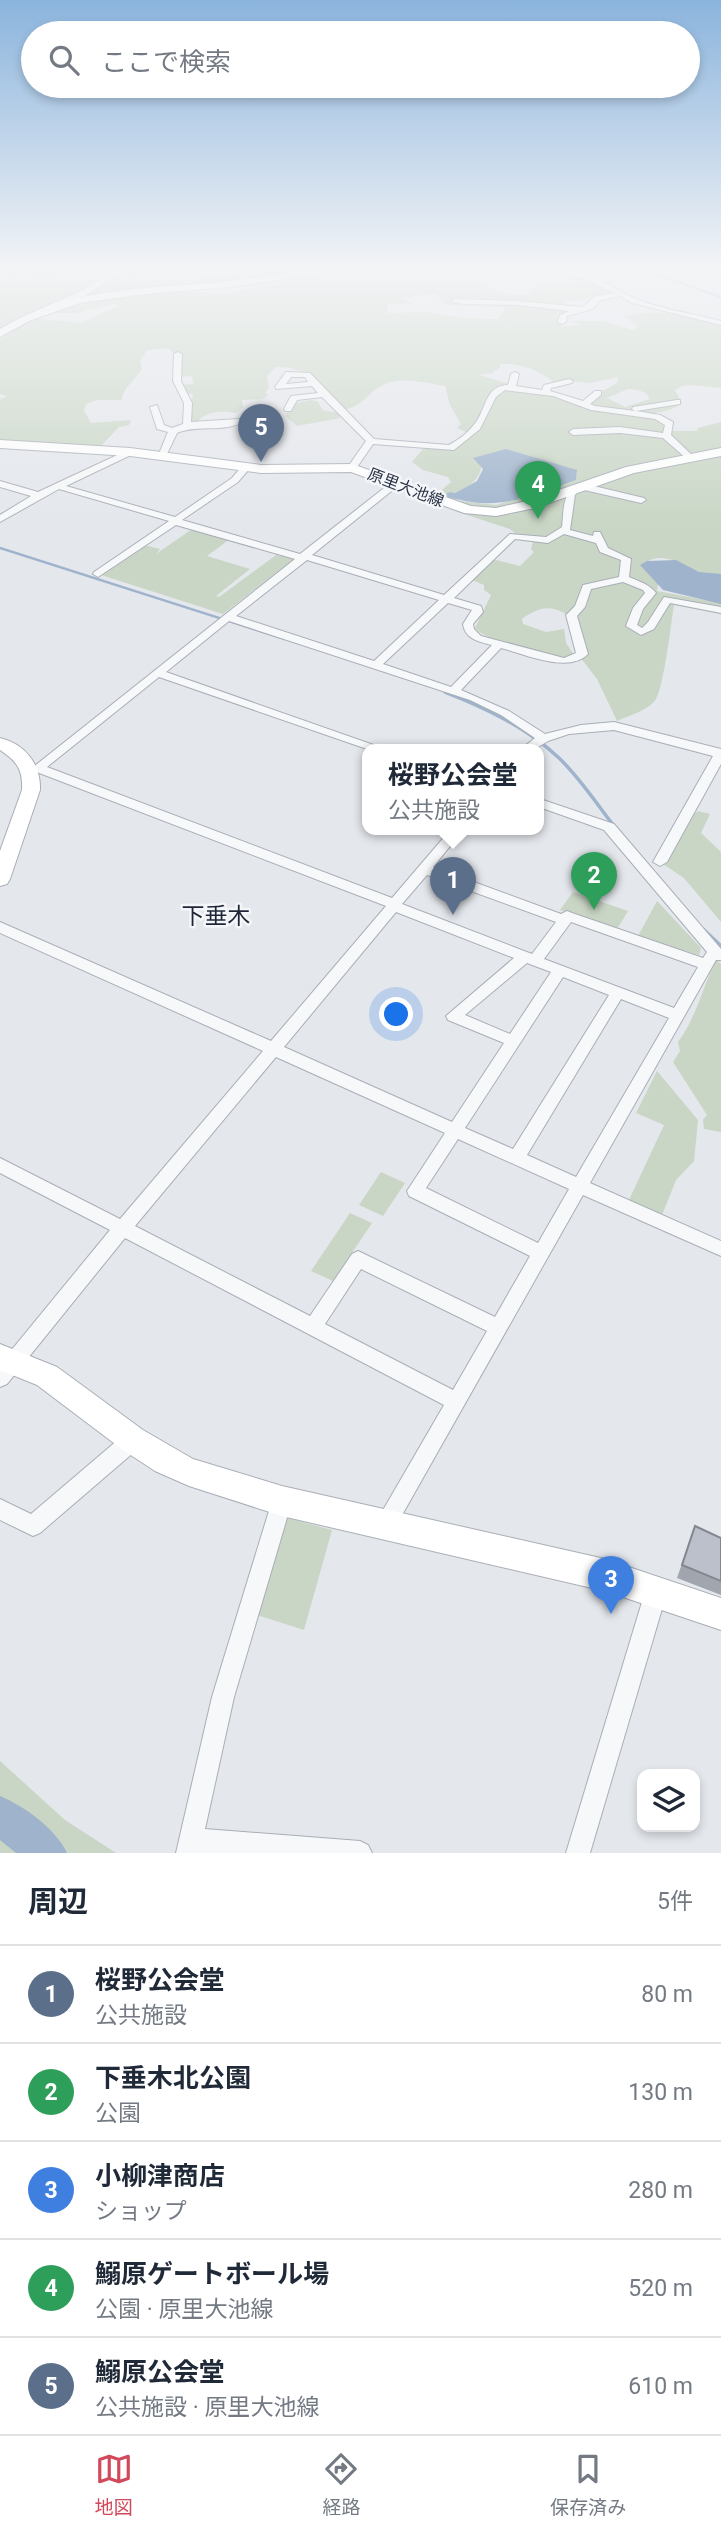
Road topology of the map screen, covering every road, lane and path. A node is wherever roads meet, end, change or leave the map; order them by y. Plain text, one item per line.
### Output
1 (178, 354) dead end
2 (515, 374) dead end
3 (569, 381) dead end
4 (310, 384) dead end
5 (511, 388) junction
6 (546, 393) junction
7 (598, 393) dead end
8 (321, 395) junction
9 (677, 402) dead end
10 (583, 405) junction
11 (154, 407) dead end
12 (288, 410) dead end
13 (621, 412) junction
14 (239, 422) dead end
15 (187, 425) junction
16 (173, 431) junction
17 (573, 432) dead end
18 (666, 436) junction
19 (371, 441) junction
20 (0, 444) edge
21 (130, 452) junction
22 (721, 452) edge
23 (162, 456) junction
24 (690, 457) junction
25 (245, 468) junction
26 (352, 468) junction
27 (396, 483) junction
28 (0, 484) edge
29 (58, 486) junction
30 (578, 487) junction
31 (39, 495) junction
32 (641, 500) dead end
33 (0, 519) edge
34 (175, 521) junction
35 (563, 531) junction
36 (303, 557) junction
37 (98, 574) dead end
38 (624, 579) junction
39 (448, 598) junction
40 (721, 610) edge
41 (224, 620) junction
42 (499, 644) junction
43 (376, 664) junction
44 (158, 673) junction
45 (454, 690) junction
46 (543, 737) junction
47 (0, 743) edge
48 (364, 744) edge
49 (534, 744) edge
50 (721, 753) edge
51 (35, 771) junction
52 (544, 805) edge
53 (453, 835) edge
54 (7, 839) edge
55 (660, 862) dead end
56 (425, 869) junction
57 (0, 880) edge
58 (394, 905) junction
59 (565, 920) junction
60 (0, 927) edge
61 (714, 958) edge
62 (530, 959) junction
63 (560, 970) junction
64 (618, 992) junction
65 (677, 1015) junction
66 (513, 1041) junction
67 (273, 1049) junction
68 (454, 1131) junction
69 (516, 1158) junction
70 (0, 1165) edge
71 (579, 1187) junction
72 (122, 1228) junction
73 (721, 1249) edge
74 (541, 1253) junction
75 (498, 1327) junction
76 (313, 1328) junction
77 (4, 1366) edge
78 (456, 1401) junction
79 (134, 1440) junction
80 (282, 1501) junction
81 (0, 1509) edge
82 (386, 1524) junction
83 (656, 1592) junction
84 (721, 1614) edge
85 (189, 1847) edge
86 (360, 1853) edge
87 (578, 1853) edge

1 - 15 street
2 - 5 street
3 - 6 street
4 - 8 street
5 - 6 street
5 - 19 street
6 - 10 street
7 - 10 street
8 - 12 street
8 - 19 street
9 - 13 street
10 - 13 street
11 - 16 street
13 - 18 street
14 - 15 street
15 - 16 street
16 - 23 street
17 - 18 street
18 - 24 street
19 - 26 street
20 - 21 street, 原里大池線
21 - 23 street, 原里大池線
21 - 29 street
22 - 24 street, 原里大池線
23 - 25 street, 原里大池線
24 - 30 street, 原里大池線
25 - 26 street, 原里大池線
25 - 34 street
26 - 27 street, 原里大池線
27 - 30 street, 原里大池線
27 - 36 street
28 - 31 street
29 - 31 street
29 - 34 street
30 - 32 street
30 - 35 street
31 - 33 street
34 - 36 street
34 - 37 street
35 - 38 street
35 - 39 street
36 - 39 street
36 - 41 street
38 - 40 street
38 - 42 street
39 - 42 street
39 - 43 street
41 - 43 street
41 - 44 street
42 - 45 street
43 - 45 street
44 - 48 street
44 - 51 street
45 - 46 street
46 - 49 street
46 - 50 street
47 - 51 street
50 - 55 street
51 - 54 street
51 - 58 street
52 - 61 street
53 - 56 street
54 - 57 street
56 - 58 street
56 - 59 street
58 - 62 street
58 - 67 street
59 - 61 street
59 - 62 street
60 - 67 street
61 - 65 street
62 - 63 street
62 - 66 street
63 - 64 street
63 - 66 street
64 - 65 street
64 - 69 street
65 - 71 street
66 - 68 street
67 - 68 street
67 - 72 street
68 - 69 street
68 - 74 street
69 - 71 street
70 - 72 street
71 - 73 street
71 - 74 street
72 - 76 street
72 - 77 street
74 - 75 street
75 - 76 street
75 - 78 street
76 - 78 street
77 - 79 street
78 - 82 street
79 - 80 street
79 - 81 street
80 - 82 street
80 - 85 street
82 - 83 street
83 - 84 street
83 - 87 street
85 - 86 street

